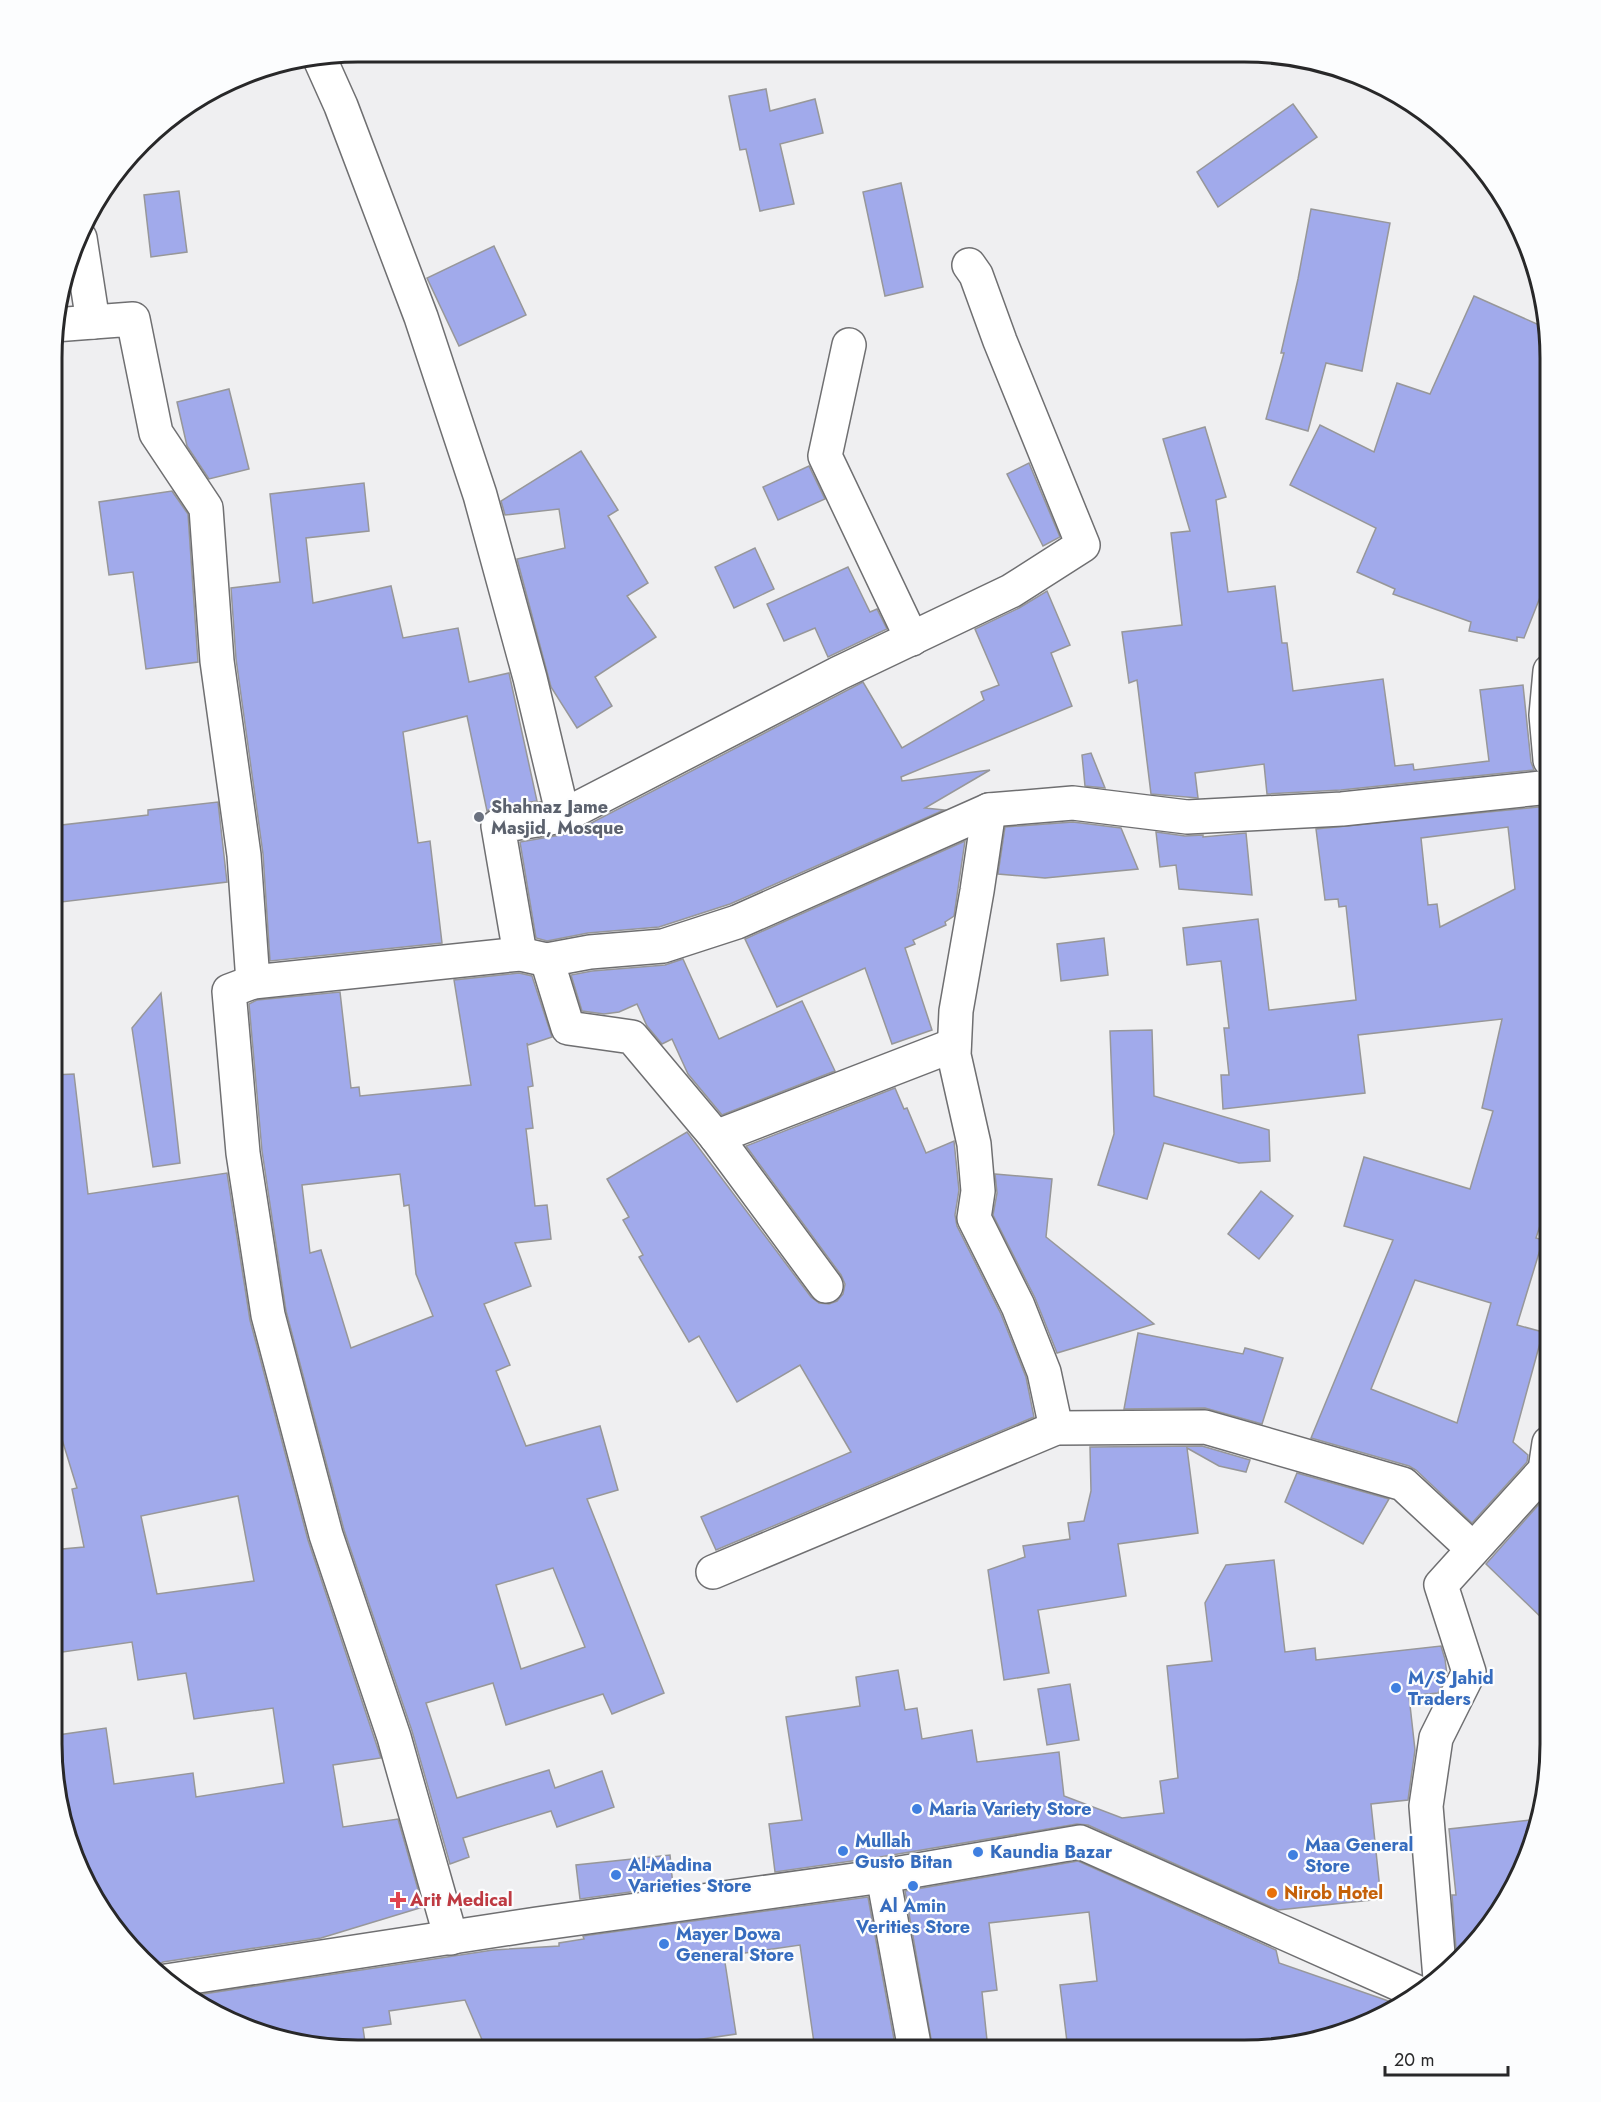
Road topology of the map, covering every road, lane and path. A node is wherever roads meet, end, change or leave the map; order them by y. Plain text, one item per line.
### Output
1 (322, 64) edge
2 (82, 250) edge
3 (969, 265) dead end
4 (93, 322) junction
5 (63, 324) edge
6 (849, 345) dead end
7 (912, 639) junction
8 (1540, 788) edge
9 (989, 810) junction
10 (563, 816) junction
11 (533, 957) junction
12 (253, 982) junction
13 (954, 1045) junction
14 (716, 1137) junction
15 (826, 1286) dead end
16 (1056, 1428) junction
17 (1540, 1475) edge
18 (1473, 1549) junction
19 (713, 1572) dead end
20 (883, 1876) junction
21 (451, 1938) junction
22 (1439, 1967) edge
23 (177, 1979) edge
24 (1410, 1989) edge
25 (913, 2040) edge

1 - 10 street
2 - 4 street
3 - 7 street
4 - 5 street
4 - 12 street
6 - 7 street
7 - 10 street
8 - 9 street
9 - 11 street
9 - 13 street
10 - 11 street
11 - 12 street
11 - 14 street
12 - 21 street
13 - 14 street
13 - 16 street
14 - 15 street
16 - 18 street
16 - 19 street
17 - 18 street
18 - 22 street
20 - 21 street
20 - 24 street
20 - 25 street
21 - 23 street

